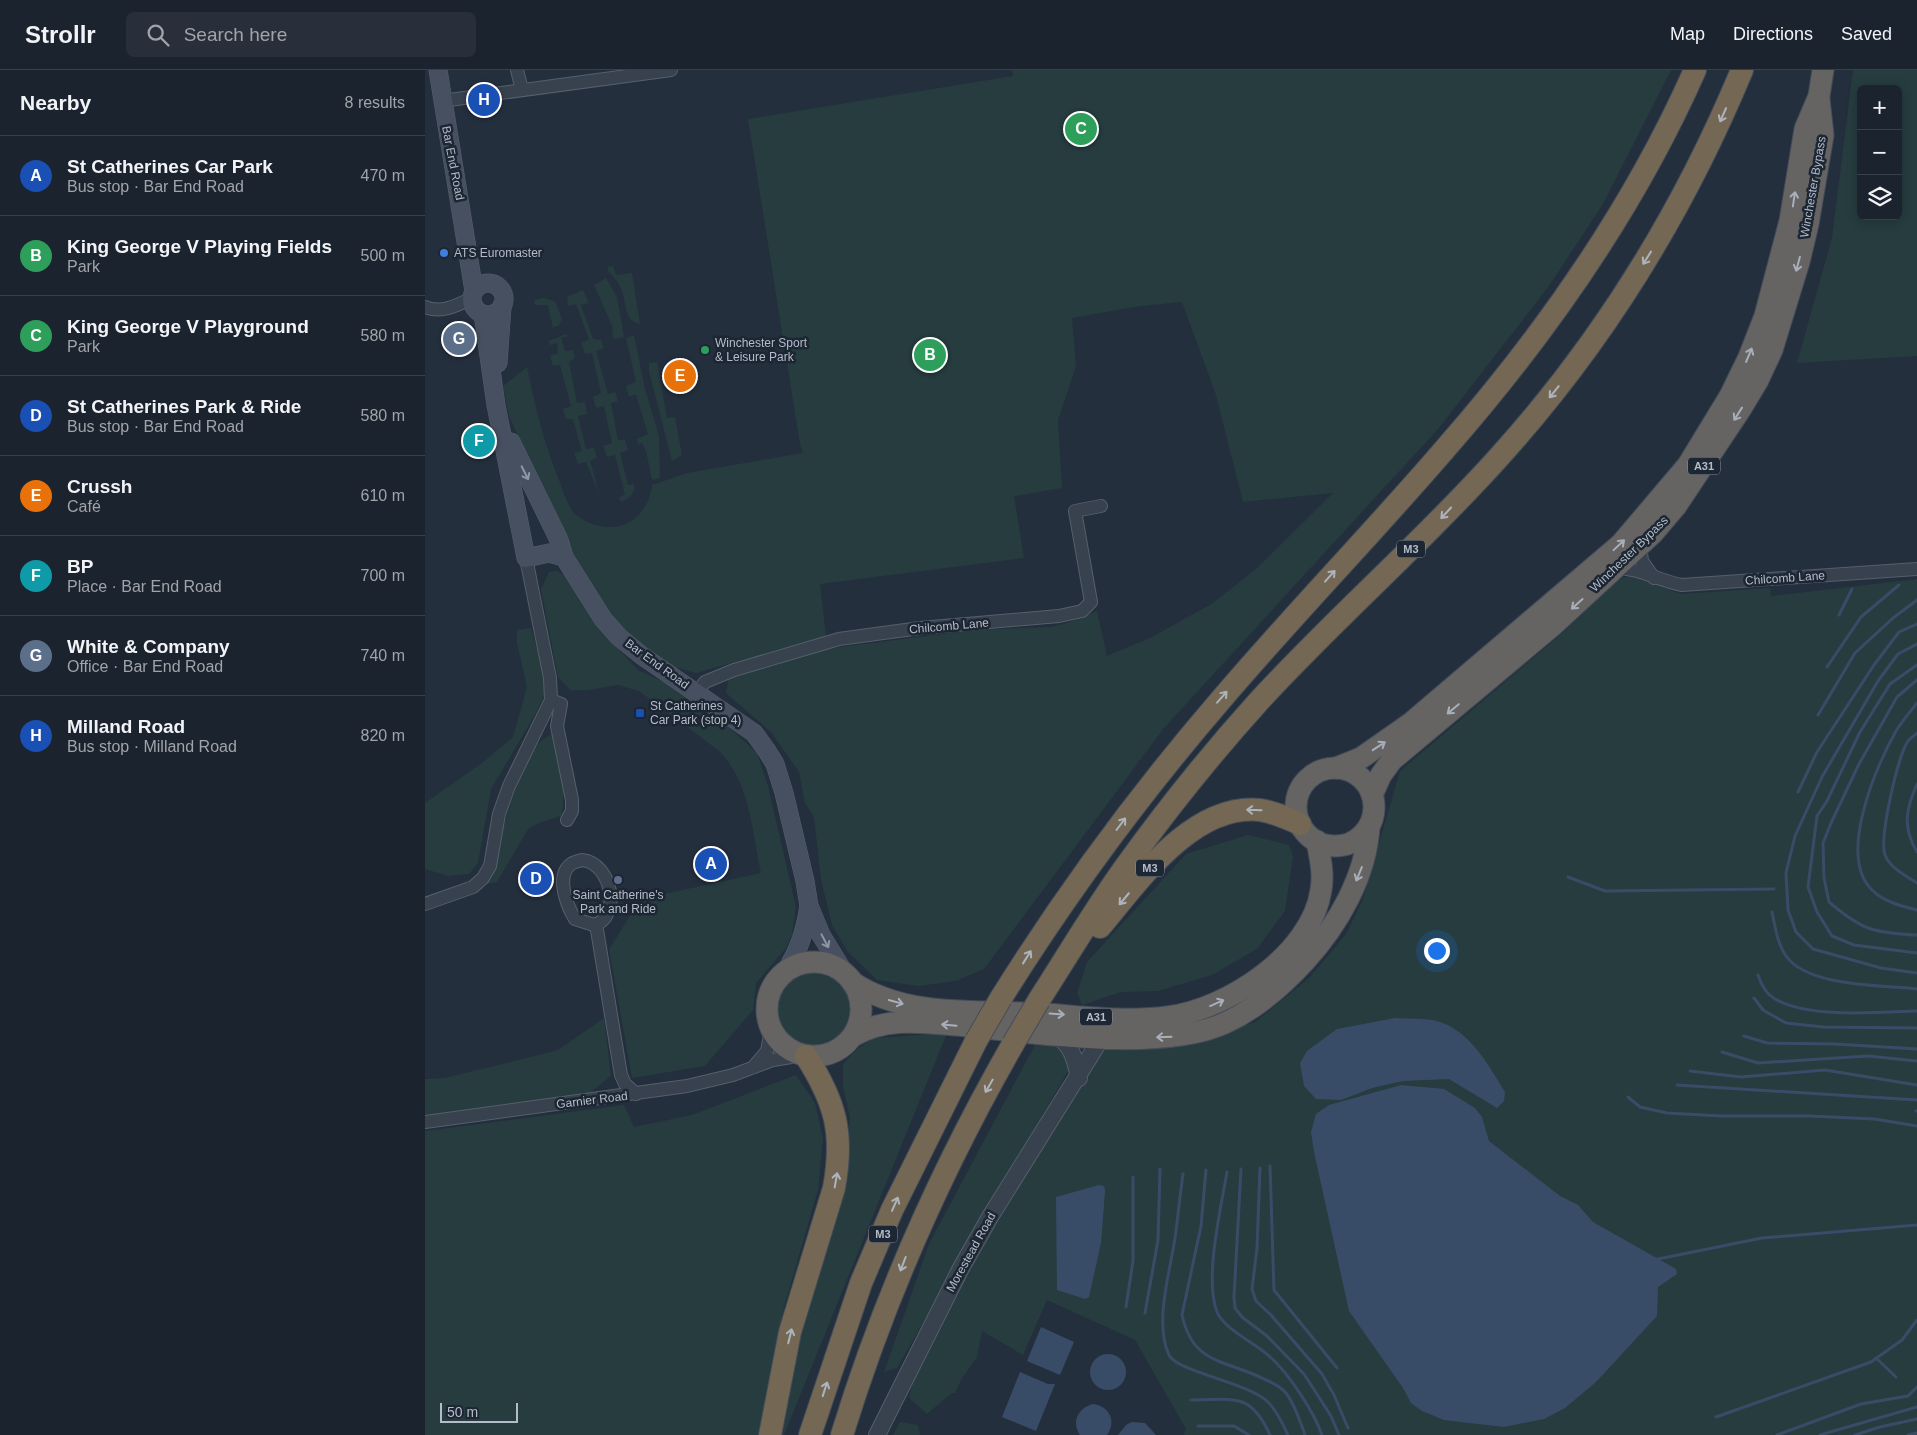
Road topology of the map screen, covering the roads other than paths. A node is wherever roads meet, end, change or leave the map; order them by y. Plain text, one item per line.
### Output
1 (438, 70) edge
2 (517, 70) edge
3 (671, 70) edge
4 (1695, 70) edge
5 (1742, 70) edge
6 (1823, 70) edge
7 (522, 90) junction
8 (1819, 96) junction
9 (442, 101) junction
10 (479, 299) junction
11 (502, 306) junction
12 (425, 307) edge
13 (494, 383) junction
14 (502, 430) junction
15 (1101, 506) dead end
16 (1640, 546) junction
17 (564, 557) junction
18 (526, 558) junction
19 (1616, 568) junction
20 (1917, 569) edge
21 (1653, 578) junction
22 (697, 692) junction
23 (556, 702) junction
24 (1336, 768) junction
25 (1372, 795) junction
26 (567, 820) dead end
27 (1300, 824) junction
28 (1369, 827) junction
29 (1317, 841) junction
30 (425, 904) edge
31 (809, 906) junction
32 (596, 924) junction
33 (785, 972) junction
34 (849, 978) junction
35 (1039, 1000) junction
36 (771, 1030) junction
37 (1055, 1034) junction
38 (853, 1036) junction
39 (1102, 1037) junction
40 (804, 1056) junction
41 (755, 1065) junction
42 (1079, 1078) junction
43 (636, 1094) junction
44 (425, 1122) edge
45 (770, 1435) edge
46 (810, 1435) edge
47 (842, 1435) edge
48 (877, 1435) edge

1 - 9 main road, Bar End Road
2 - 7 street
3 - 7 street
46 -> 4 highway, M3, bridge
5 -> 35 highway, M3
6 - 8 highway, A31
7 - 9 street
8 -> 16 highway, Winchester Bypass / A31
24 -> 8 highway, Winchester Bypass / A31
9 - 10 main road, Bar End Road
10 - 11 main road
10 - 11 main road
10 - 12 street
10 - 13 main road, Bar End Road
11 - 13 main road, Bar End Road
13 - 14 main road, Bar End Road
14 -> 17 main road, Bar End Road
14 - 18 main road, Bar End Road
15 - 22 street, Chilcomb Lane
16 - 19 highway, Winchester Bypass / A31
16 - 21 street
17 - 18 main road
17 - 22 main road, Bar End Road
18 - 23 street, Bar End Road
19 - 21 street, Chilcomb Lane
19 -> 25 highway, Winchester Bypass / A31
20 - 21 street, Chilcomb Lane
22 - 31 main road, Bar End Road
23 - 26 street
23 - 30 street, Bar End Road
24 - 25 highway
24 - 27 highway
25 - 28 highway
27 - 29 highway
27 -> 35 highway, M3
28 - 29 highway
28 -> 39 highway, A31
34 -> 29 highway, A31
31 - 33 main road, Bar End Road
31 -> 34 main road, Bar End Road
32 - 32 street
32 - 43 street
33 - 34 highway
33 - 36 highway
34 - 38 highway
35 -> 47 highway, M3, bridge
36 - 40 highway
36 - 41 street
37 -> 38 highway, A31
37 - 39 highway, A31
37 - 42 street
38 - 40 highway
39 - 42 street, Morestead Road
40 - 41 street, Garnier Road
45 -> 40 highway
41 - 43 street, Garnier Road
42 - 48 street, Morestead Road
43 - 44 street, Garnier Road

